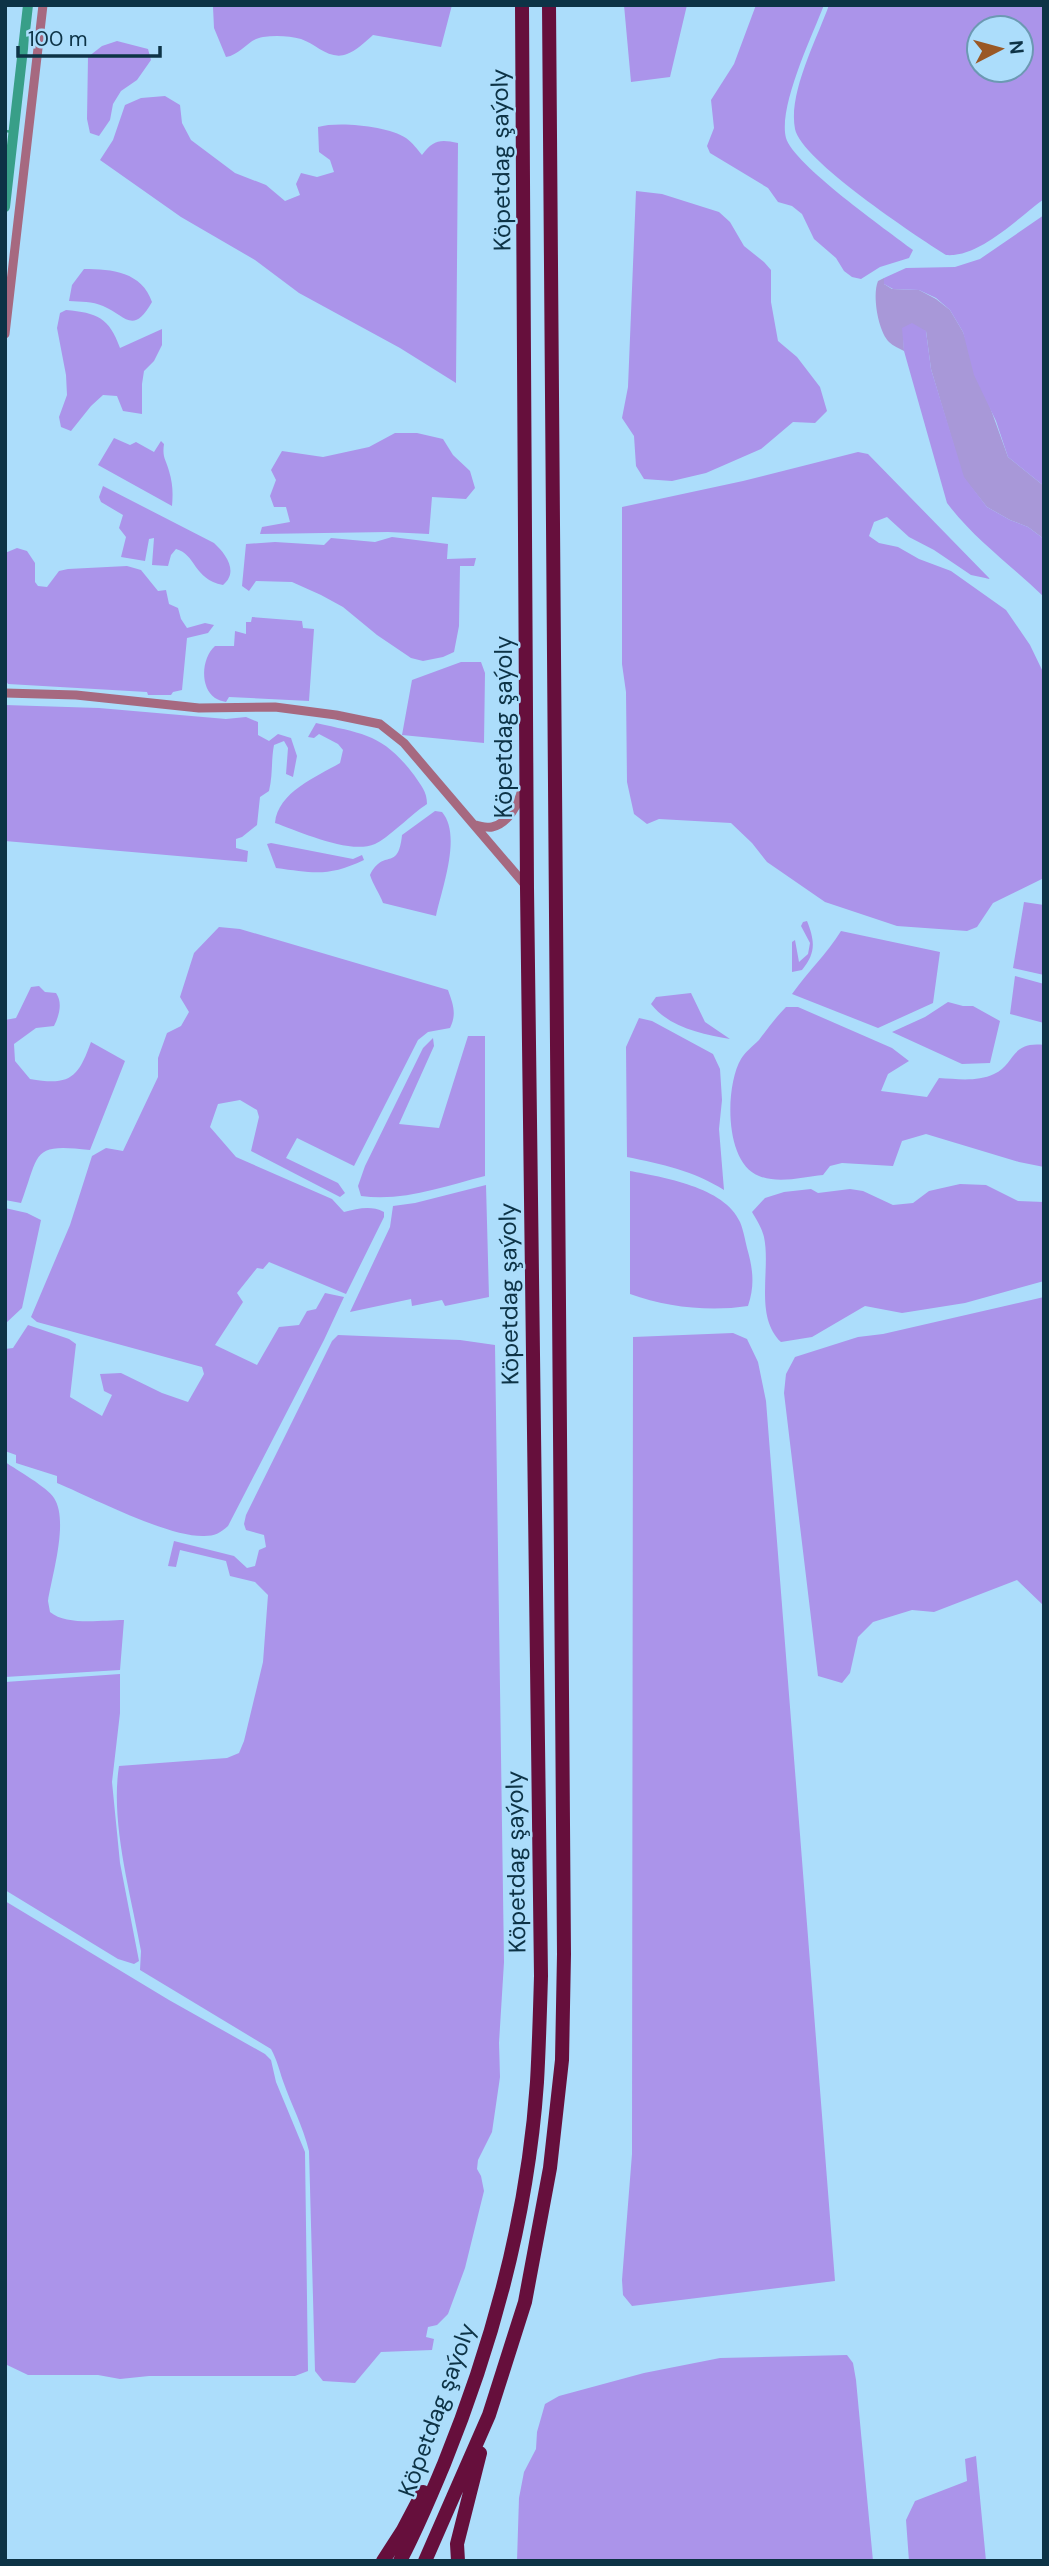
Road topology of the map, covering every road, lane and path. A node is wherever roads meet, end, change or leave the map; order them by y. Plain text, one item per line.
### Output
1 (43, 5) edge
2 (522, 5) edge
3 (549, 5) edge
4 (5, 334) edge
5 (5, 692) edge
6 (527, 766) junction
7 (475, 825) junction
8 (527, 888) junction
9 (467, 2407) junction
10 (489, 2415) junction
11 (383, 2561) edge
12 (400, 2561) edge
13 (425, 2561) edge
14 (458, 2561) edge

1 - 4 street
2 - 6 main road, Köpetdag şaýoly
3 - 10 main road, Köpetdag şaýoly
5 - 7 street
6 - 7 street
6 - 8 main road, Köpetdag şaýoly
7 - 8 street
8 - 9 main road, Köpetdag şaýoly
9 - 11 main road
9 - 12 main road, Köpetdag şaýoly
10 - 13 main road, Köpetdag şaýoly
10 - 14 main road

